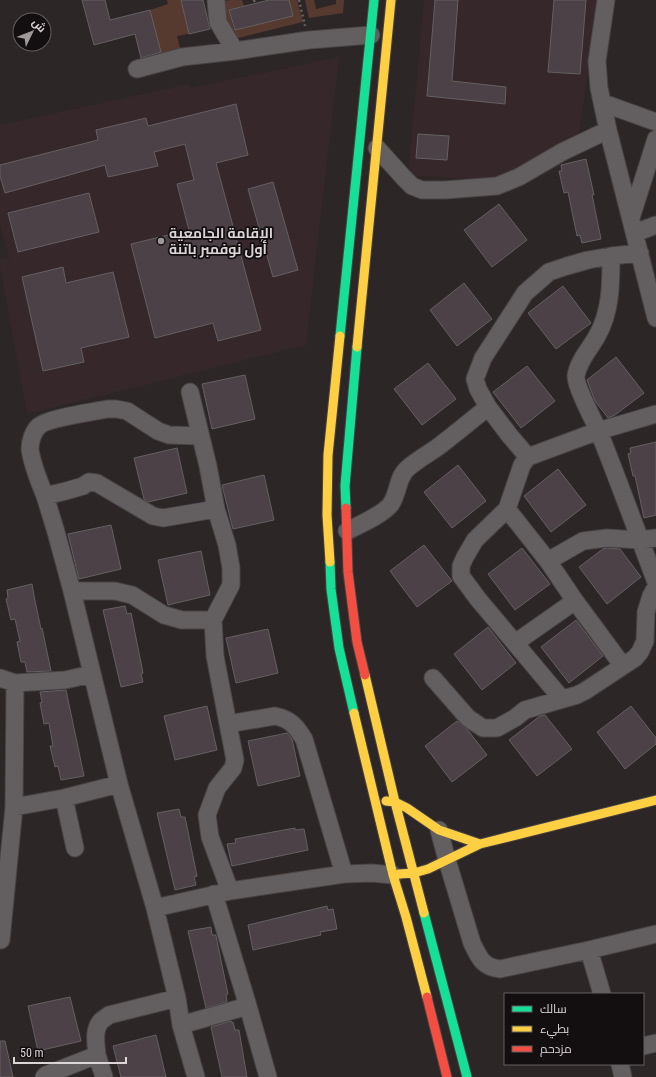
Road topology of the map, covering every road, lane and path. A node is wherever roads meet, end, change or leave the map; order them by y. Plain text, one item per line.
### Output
1 (254, 0) edge
2 (299, 0) edge
3 (374, 0) edge
4 (391, 0) edge
5 (606, 0) edge
6 (216, 1) edge
7 (255, 4) dead end
8 (305, 23) junction
9 (298, 25) dead end
10 (370, 35) junction
11 (308, 40) junction
12 (235, 51) junction
13 (137, 69) dead end
14 (603, 103) junction
15 (656, 122) edge
16 (608, 130) junction
17 (656, 139) edge
18 (377, 148) junction
19 (633, 226) junction
20 (656, 226) edge
21 (640, 253) junction
22 (611, 256) junction
23 (652, 283) edge
24 (656, 318) edge
25 (190, 392) dead end
26 (488, 407) junction
27 (656, 414) edge
28 (598, 431) junction
29 (200, 436) junction
30 (528, 457) junction
31 (45, 496) junction
32 (216, 509) junction
33 (507, 509) junction
34 (347, 531) junction
35 (648, 539) edge
36 (548, 561) junction
37 (656, 582) edge
38 (656, 587) edge
39 (72, 591) junction
40 (575, 601) junction
41 (213, 620) junction
42 (515, 642) junction
43 (623, 666) junction
44 (92, 674) junction
45 (433, 678) dead end
46 (8, 681) edge
47 (562, 699) junction
48 (228, 724) junction
49 (119, 784) junction
50 (64, 798) junction
51 (375, 800) junction
52 (656, 800) edge
53 (394, 802) junction
54 (14, 807) junction
55 (439, 830) junction
56 (480, 844) junction
57 (75, 848) dead end
58 (447, 860) junction
59 (414, 873) junction
60 (344, 874) junction
61 (393, 875) junction
62 (222, 892) junction
63 (155, 908) junction
64 (656, 934) edge
65 (1, 940) dead end
66 (589, 950) junction
67 (602, 993) edge
68 (177, 998) junction
69 (248, 1006) junction
70 (181, 1025) junction
71 (656, 1043) edge
72 (644, 1046) edge
73 (97, 1055) junction
74 (620, 1065) edge
75 (44, 1077) edge
76 (104, 1077) edge
77 (196, 1077) edge
78 (268, 1077) edge
79 (447, 1077) edge
80 (467, 1077) edge
81 (623, 1077) edge

1 - 7 path
2 - 8 path
3 - 10 main road
4 - 18 main road
5 - 14 street
6 - 12 street
8 - 9 path
8 - 11 path
10 - 11 street
10 - 51 main road
11 - 12 street
12 - 13 street
14 - 15 street
14 - 16 street
16 - 18 street
16 - 19 street
17 - 19 street
18 - 34 main road
19 - 20 street
19 - 21 street
21 - 22 street
21 - 23 street
22 - 26 street
22 - 28 street
23 - 24 street
25 - 29 street
26 - 30 street
26 - 34 street
27 - 28 street
28 - 30 street
28 - 35 street
29 - 31 street
29 - 32 street
30 - 33 street
31 - 32 street
31 - 39 street
32 - 41 street
33 - 36 street
33 - 42 street
34 - 53 main road
35 - 36 street
35 - 37 street
36 - 40 street
38 - 43 street
39 - 41 street
39 - 44 street
40 - 42 street
40 - 43 street
41 - 48 street
42 - 47 street
43 - 47 street
44 - 46 street
44 - 49 street
45 - 47 street
46 - 54 street
48 - 60 street
48 - 62 street
49 - 50 street
49 - 63 street
50 - 54 street
50 - 57 street
51 - 53 main road
51 - 61 main road
52 - 56 main road
53 - 55 main road
53 - 59 main road
54 - 65 street
55 - 56 main road
55 - 58 street
56 - 58 main road
58 - 59 main road
58 - 66 street
59 - 61 main road
59 - 80 main road
60 - 61 street
60 - 62 street
61 - 79 main road
62 - 63 street
62 - 69 street
63 - 68 street
64 - 66 street
66 - 67 street
68 - 70 street
68 - 73 street
69 - 70 street
69 - 78 street
70 - 77 street
71 - 72 street
73 - 75 street
73 - 76 street
74 - 81 street

